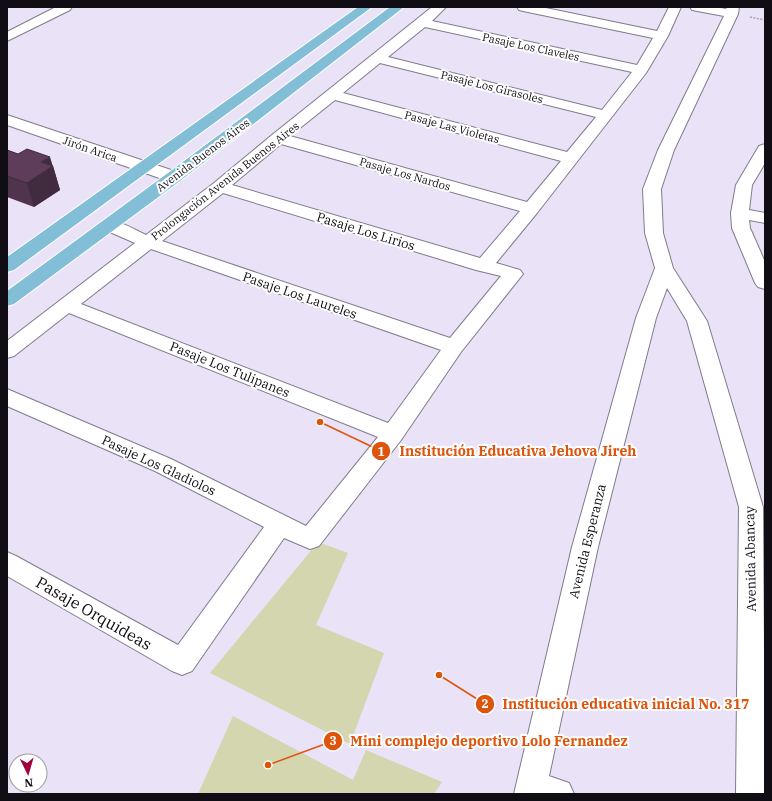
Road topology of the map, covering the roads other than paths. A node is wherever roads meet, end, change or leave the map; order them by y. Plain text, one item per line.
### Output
1 (66, 7) edge
2 (366, 7) edge
3 (398, 7) edge
4 (440, 7) edge
5 (523, 7) edge
6 (675, 7) edge
7 (696, 7) edge
8 (733, 10) edge
9 (422, 23) junction
10 (662, 36) junction
11 (7, 37) edge
12 (379, 59) junction
13 (640, 70) junction
14 (333, 96) junction
15 (605, 115) junction
16 (7, 120) edge
17 (278, 138) junction
18 (765, 149) edge
19 (570, 158) junction
20 (144, 167) junction
21 (174, 177) junction
22 (220, 187) junction
23 (531, 209) junction
24 (740, 213) junction
25 (765, 218) edge
26 (108, 225) junction
27 (147, 242) junction
28 (7, 266) edge
29 (483, 266) junction
30 (664, 268) junction
31 (765, 283) edge
32 (7, 300) edge
33 (67, 304) junction
34 (454, 347) junction
35 (7, 351) edge
36 (7, 397) edge
37 (393, 434) junction
38 (280, 524) junction
39 (7, 563) edge
40 (540, 792) edge
41 (752, 794) edge

1 - 11 street
2 - 20 main road, Avenida Buenos Aires
3 - 21 main road, Avenida Buenos Aires
4 - 9 street, Prolongación Avenida Buenos Aires
5 - 10 street
6 - 10 street
7 - 8 street
8 - 30 street, Avenida Abancay
9 - 12 street, Prolongación Avenida Buenos Aires
9 - 13 street, Pasaje Los Claveles
10 - 13 street
12 - 14 street, Prolongación Avenida Buenos Aires
12 - 15 street, Pasaje Los Girasoles
13 - 15 street
14 - 17 street, Prolongación Avenida Buenos Aires
14 - 19 street, Pasaje Las Violetas
15 - 19 street
16 - 20 street, Jirón Arica
17 - 22 street, Prolongación Avenida Buenos Aires
17 - 23 street, Pasaje Los Nardos
18 - 24 street
19 - 23 street
20 - 21 street, Jirón Arica
20 - 28 main road, Avenida Buenos Aires
21 - 26 main road, Avenida Buenos Aires
22 - 27 street, Prolongación Avenida Buenos Aires
22 - 29 street, Pasaje Los Lirios
23 - 29 street
24 - 25 street
24 - 31 street
26 - 27 street, Pasaje Los Laureles
26 - 32 main road, Avenida Buenos Aires
27 - 33 street, Prolongación Avenida Buenos Aires
27 - 34 street, Pasaje Los Laureles
29 - 34 street, Pasaje Los Lirios
30 - 40 street, Avenida Esperanza
30 - 41 street, Avenida Abancay
33 - 35 street, Prolongación Avenida Buenos Aires
33 - 37 street, Pasaje Los Tulipanes
34 - 37 street
36 - 38 street, Pasaje Los Gladiolos
37 - 38 street, Pasaje Los Gladiolos
38 - 39 street, Pasaje Orquideas

